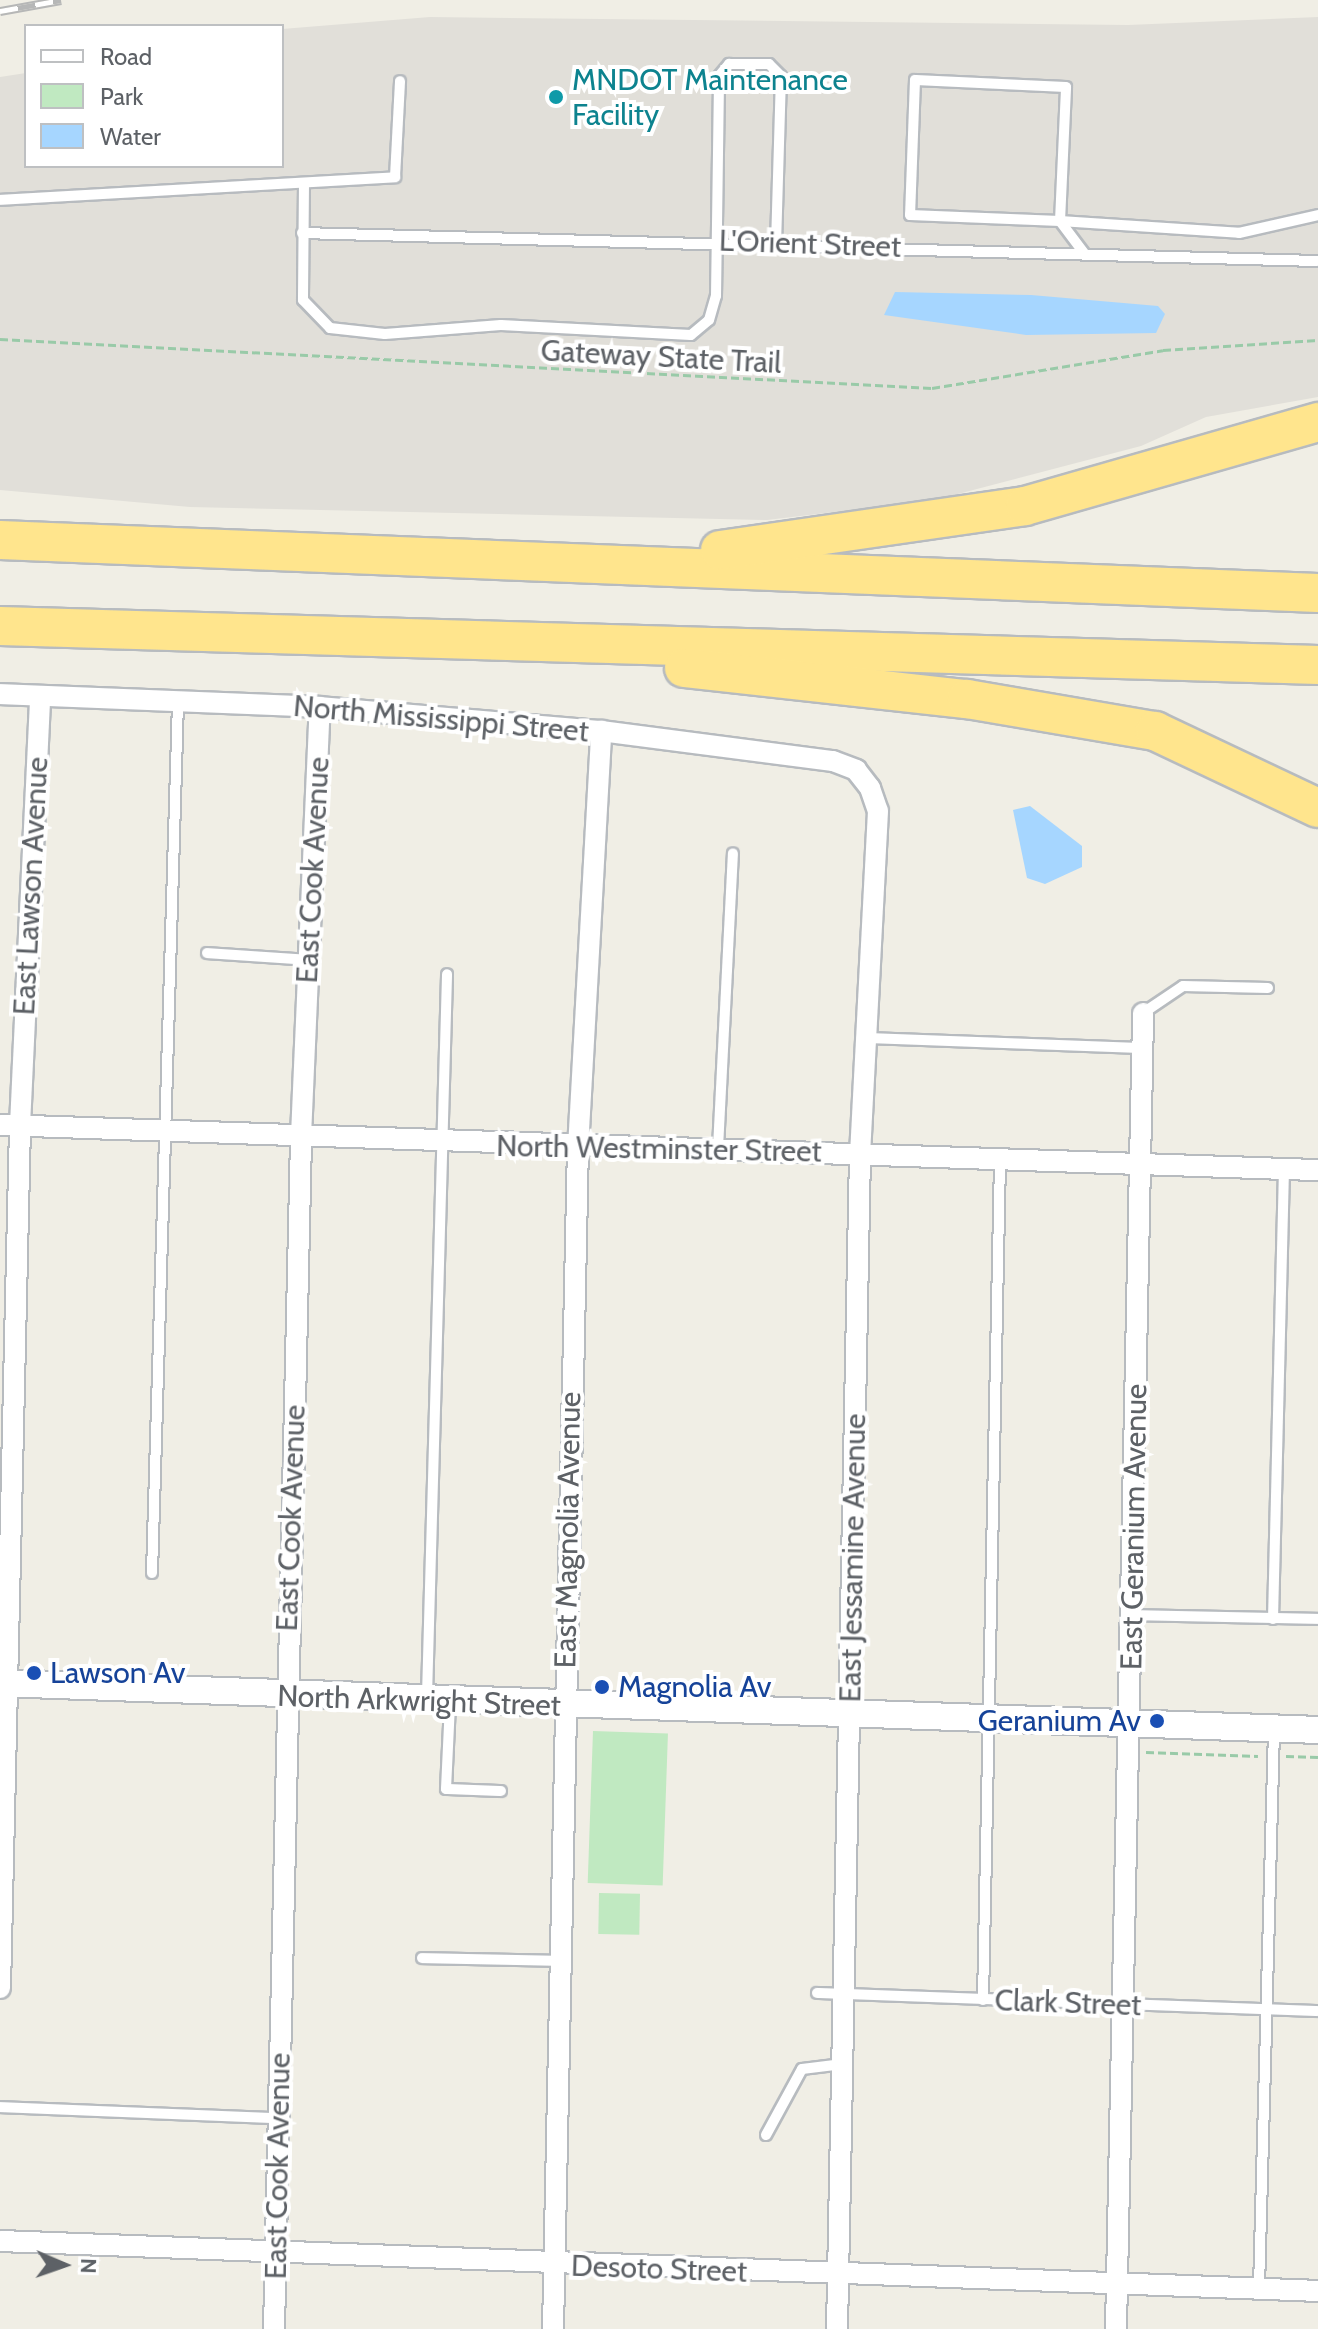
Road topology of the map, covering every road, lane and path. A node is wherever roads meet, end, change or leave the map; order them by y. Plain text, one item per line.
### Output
1 (400, 81) dead end
2 (304, 183) junction
3 (0, 200) edge
4 (1318, 215) edge
5 (1060, 221) junction
6 (302, 233) junction
7 (718, 241) junction
8 (776, 243) junction
9 (1084, 253) junction
10 (1318, 261) edge
11 (0, 339) edge
12 (1318, 340) edge
13 (1318, 422) edge
14 (0, 540) edge
15 (583, 564) junction
16 (1318, 593) edge
17 (0, 626) edge
18 (455, 639) junction
19 (1318, 665) edge
20 (0, 694) edge
21 (40, 696) junction
22 (178, 702) junction
23 (320, 707) junction
24 (601, 731) junction
25 (870, 788) joint
26 (1318, 808) edge
27 (733, 853) dead end
28 (207, 953) dead end
29 (309, 960) junction
30 (447, 974) dead end
31 (1268, 988) dead end
32 (1143, 1013) joint
33 (866, 1038) junction
34 (1142, 1048) junction
35 (10, 1125) edge
36 (161, 1131) junction
37 (301, 1136) junction
38 (440, 1143) junction
39 (578, 1148) junction
40 (718, 1148) junction
41 (860, 1154) junction
42 (1000, 1158) junction
43 (1140, 1164) junction
44 (1284, 1169) junction
45 (1318, 1170) edge
46 (152, 1573) dead end
47 (1133, 1615) junction
48 (1273, 1619) junction
49 (1318, 1619) edge
50 (3, 1683) edge
51 (288, 1696) junction
52 (439, 1704) junction
53 (566, 1707) junction
54 (849, 1715) junction
55 (990, 1719) junction
56 (1130, 1725) junction
57 (1274, 1729) junction
58 (1318, 1730) edge
59 (1142, 1751) dead end
60 (1273, 1756) junction
61 (1318, 1757) edge
62 (501, 1791) dead end
63 (422, 1958) dead end
64 (561, 1961) junction
65 (0, 1988) edge
66 (817, 1993) dead end
67 (843, 1995) junction
68 (983, 2000) junction
69 (1123, 2005) junction
70 (1262, 2010) junction
71 (1318, 2011) edge
72 (841, 2064) junction
73 (0, 2107) edge
74 (279, 2118) junction
75 (766, 2135) dead end
76 (0, 2241) edge
77 (275, 2251) junction
78 (555, 2265) junction
79 (836, 2275) junction
80 (1117, 2283) junction
81 (1259, 2288) junction
82 (1318, 2291) edge
83 (274, 2329) edge
84 (553, 2329) edge
85 (837, 2329) edge
86 (1116, 2329) edge

1 - 2 lane
2 - 3 lane
2 - 6 lane
4 - 5 lane
5 - 5 lane
5 - 9 lane
6 - 7 lane, L'Orient Street
6 - 7 lane
7 - 8 lane, L'Orient Street
7 - 8 lane
8 - 9 lane, L'Orient Street
9 - 10 lane, L'Orient Street
11 - 12 path, Gateway State Trail
13 - 15 highway
14 - 15 highway
15 - 16 highway
17 - 18 highway
18 - 19 highway
18 - 26 highway
20 - 21 street, North Mississippi Street
21 - 22 street, North Mississippi Street
21 - 35 street, East Lawson Avenue
22 - 23 street, North Mississippi Street
22 - 36 lane
23 - 24 street, North Mississippi Street
23 - 29 street, East Cook Avenue
24 - 25 street, North Mississippi Street
24 - 39 street, East Magnolia Avenue
25 - 33 street, East Jessamine Avenue
27 - 40 lane
28 - 29 lane
29 - 37 street, East Cook Avenue
30 - 38 lane
31 - 32 lane
32 - 34 street, East Geranium Avenue
33 - 34 lane
33 - 41 street, East Jessamine Avenue
34 - 43 street, East Geranium Avenue
35 - 36 street, North Westminster Street
35 - 50 street, East Lawson Avenue
36 - 37 street, North Westminster Street
36 - 46 lane
37 - 38 street, North Westminster Street
37 - 51 street, East Cook Avenue
38 - 39 street, North Westminster Street
38 - 52 lane
39 - 40 street, North Westminster Street
39 - 53 street, East Magnolia Avenue
40 - 41 street, North Westminster Street
41 - 42 street, North Westminster Street
41 - 54 street, East Jessamine Avenue
42 - 43 street, North Westminster Street
42 - 55 lane
43 - 44 street, North Westminster Street
43 - 47 street, East Geranium Avenue
44 - 45 street, North Westminster Street
44 - 48 lane
47 - 48 lane
47 - 56 street, East Geranium Avenue
48 - 49 lane
50 - 51 street, North Arkwright Street
50 - 65 street, East Lawson Avenue
51 - 52 street, North Arkwright Street
51 - 74 street, East Cook Avenue
52 - 53 street, North Arkwright Street
52 - 62 lane
53 - 54 street, North Arkwright Street
53 - 64 street, East Magnolia Avenue
54 - 55 street, North Arkwright Street
54 - 67 street, East Jessamine Avenue
55 - 56 street, North Arkwright Street
55 - 68 lane
56 - 57 street, North Arkwright Street
56 - 69 street, East Geranium Avenue
57 - 58 street, North Arkwright Street
57 - 60 lane
59 - 60 path
60 - 61 path
60 - 70 lane
63 - 64 lane
64 - 78 street, East Magnolia Avenue
66 - 67 lane, Clark Street
67 - 68 lane, Clark Street
67 - 72 street, East Jessamine Avenue
68 - 69 lane, Clark Street
69 - 70 lane, Clark Street
69 - 80 street, East Geranium Avenue
70 - 71 lane, Clark Street
70 - 81 lane
72 - 75 lane
72 - 79 street, East Jessamine Avenue
73 - 74 lane
74 - 77 street, East Cook Avenue
76 - 77 street, Desoto Street
77 - 78 street, Desoto Street
77 - 83 street, East Cook Avenue
78 - 79 street, Desoto Street
78 - 84 street, East Magnolia Avenue
79 - 80 street, Desoto Street
79 - 85 street, East Jessamine Avenue
80 - 81 street, Desoto Street
80 - 86 street, East Geranium Avenue
81 - 82 street, Desoto Street

